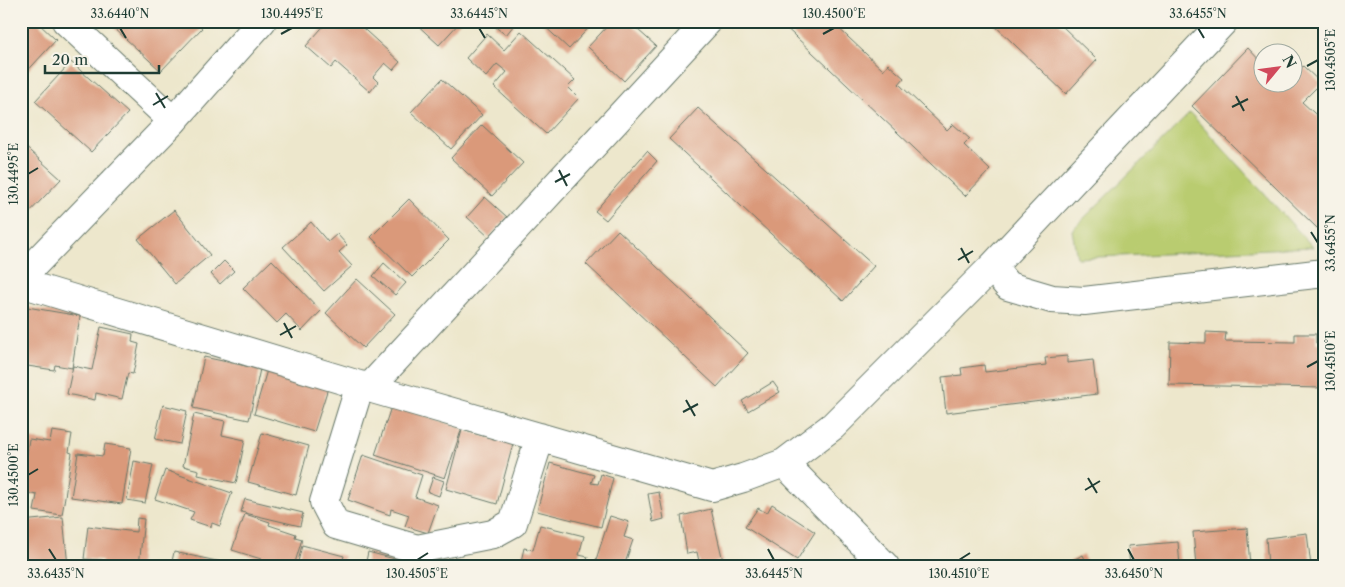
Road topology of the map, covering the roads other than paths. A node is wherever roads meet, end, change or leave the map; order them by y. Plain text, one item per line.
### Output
1 (66, 21) edge
2 (262, 21) edge
3 (1224, 21) edge
4 (694, 26) edge
5 (173, 121) junction
6 (992, 266) junction
7 (1324, 272) edge
8 (21, 278) edge
9 (21, 283) edge
10 (364, 386) junction
11 (540, 437) junction
12 (784, 463) junction
13 (885, 566) edge

1 - 5 street
2 - 5 street
3 - 6 street
4 - 10 street
5 - 8 street
6 - 7 street
6 - 12 street
9 - 10 street
10 - 11 street
10 - 11 street
11 - 12 street
12 - 13 street

